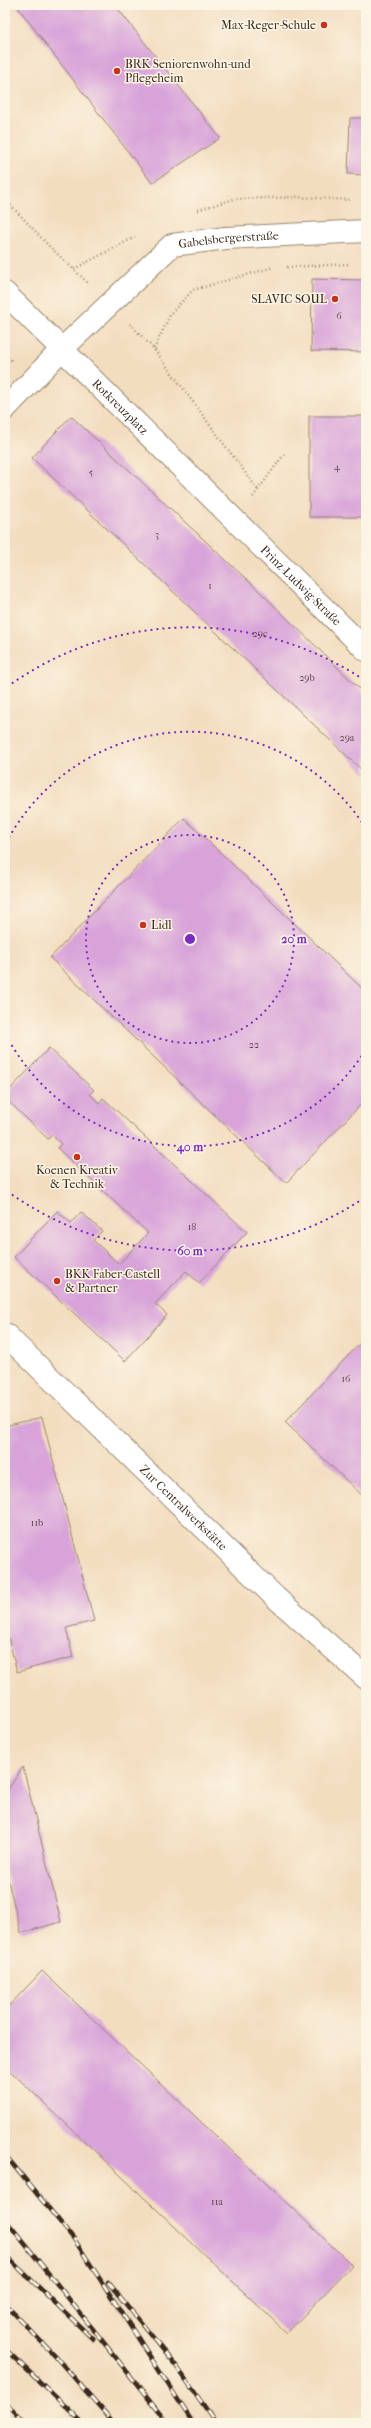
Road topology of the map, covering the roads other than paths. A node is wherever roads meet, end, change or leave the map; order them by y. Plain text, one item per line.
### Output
1 (366, 231) edge
2 (5, 293) edge
3 (61, 350) junction
4 (5, 409) edge
5 (235, 522) joint
6 (366, 650) edge
7 (5, 1334) edge
8 (366, 1678) edge

1 - 3 street, Gabelsbergerstraße
2 - 3 street, Rotkreuzplatz
3 - 4 street
3 - 5 street, Rotkreuzplatz
5 - 6 street, Prinz-Ludwig-Straße
7 - 8 street, Zur Centralwerkstätte

